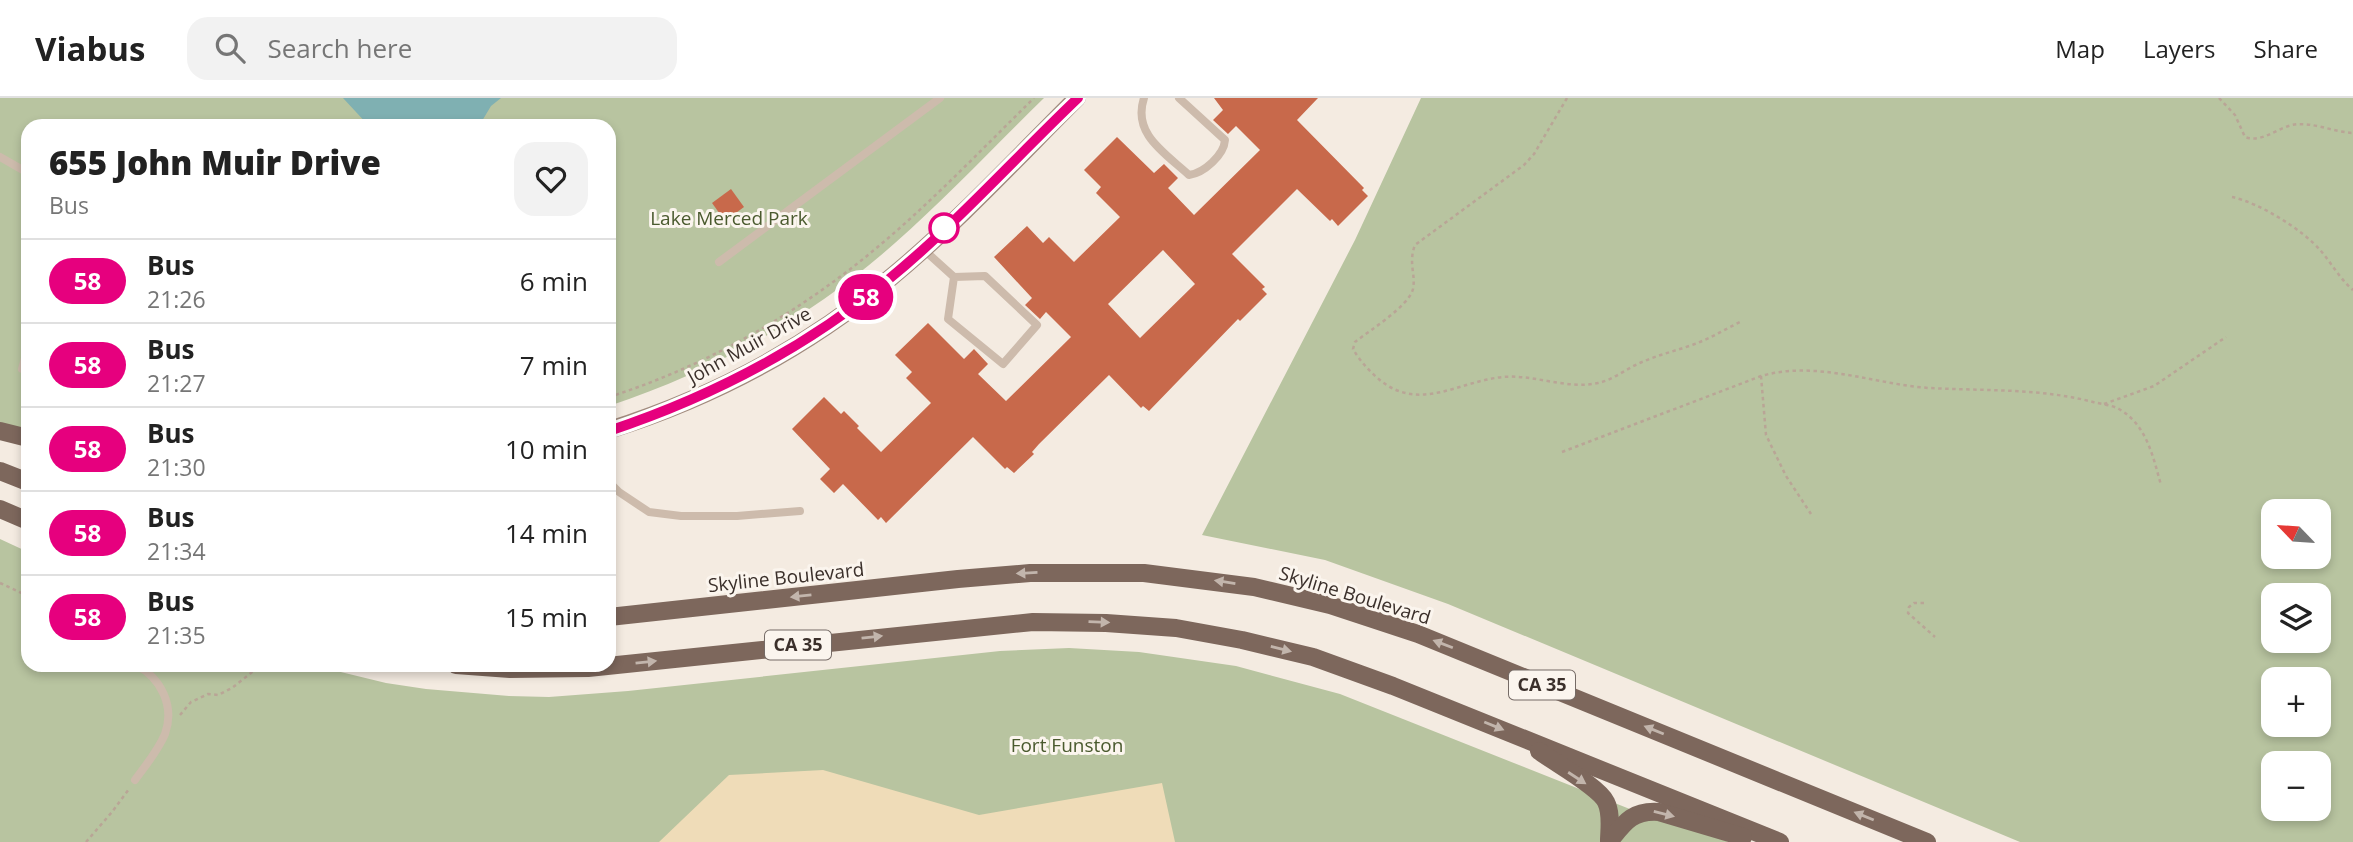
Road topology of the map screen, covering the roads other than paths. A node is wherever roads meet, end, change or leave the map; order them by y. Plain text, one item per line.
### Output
1 (940, 98) edge
2 (1077, 98) edge
3 (1143, 98) edge
4 (1179, 98) edge
5 (0, 157) edge
6 (21, 169) edge
7 (923, 249) junction
8 (719, 262) dead end
9 (954, 277) junction
10 (616, 427) edge
11 (0, 431) edge
12 (21, 436) edge
13 (0, 471) edge
14 (21, 479) edge
15 (616, 489) edge
16 (0, 509) edge
17 (800, 511) dead end
18 (21, 518) edge
19 (616, 616) edge
20 (616, 665) edge
21 (147, 672) edge
22 (1523, 737) junction
23 (135, 780) road end
24 (1609, 842) edge
25 (1764, 842) edge
26 (1780, 842) edge
27 (1927, 842) edge

1 - 8 lane
2 - 7 street, John Muir Drive
3 - 4 lane
5 - 6 lane
7 - 9 lane
7 - 10 street, John Muir Drive
9 - 9 lane
11 - 12 main road
13 - 14 main road
15 - 17 lane
16 - 18 main road
27 -> 19 main road, Skyline Boulevard / CA 35
20 -> 22 main road, CA 35
21 - 23 lane
22 -> 24 main road
22 - 26 main road, CA 35
24 -> 25 main road

